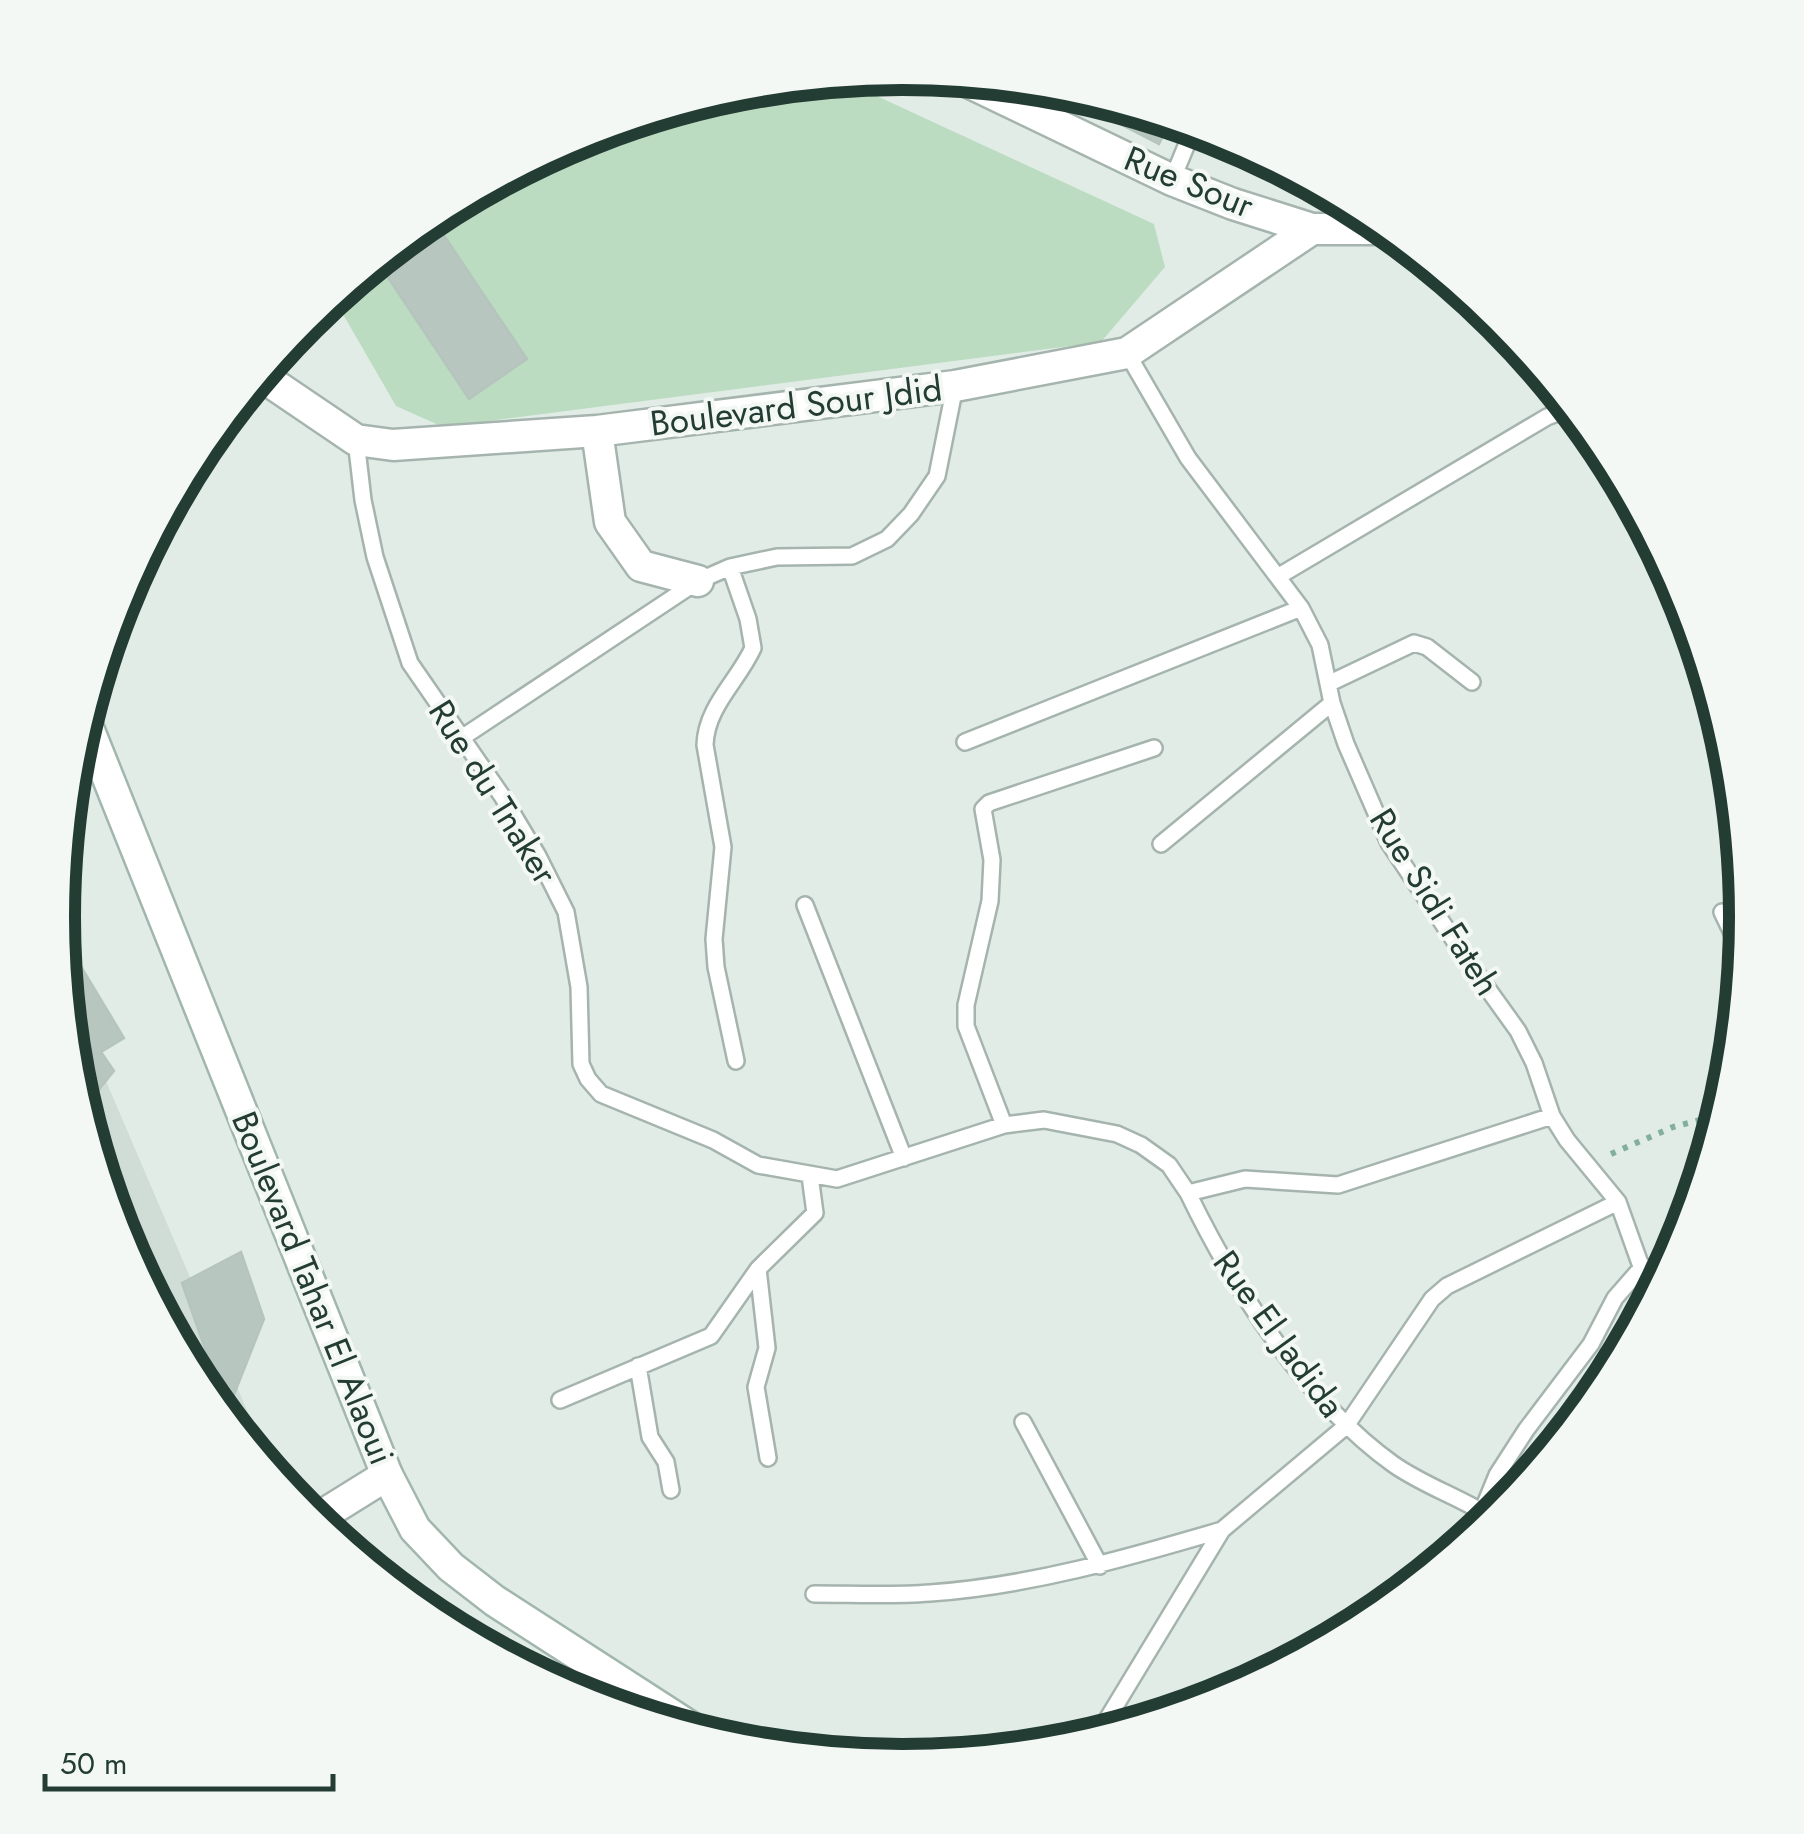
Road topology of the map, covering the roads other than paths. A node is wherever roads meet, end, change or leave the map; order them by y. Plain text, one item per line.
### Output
1 (998, 96) edge
2 (1052, 104) edge
3 (1045, 118) junction
4 (1188, 142) edge
5 (1172, 180) junction
6 (1312, 228) junction
7 (1360, 229) edge
8 (1128, 352) junction
9 (271, 383) edge
10 (955, 386) junction
11 (1557, 413) edge
12 (597, 431) junction
13 (356, 440) junction
14 (730, 568) junction
15 (1279, 576) junction
16 (698, 582) junction
17 (1301, 608) junction
18 (1330, 682) junction
19 (1472, 682) dead end
20 (1332, 703) junction
21 (463, 737) junction
22 (965, 742) dead end
23 (94, 743) edge
24 (1154, 748) dead end
25 (1161, 844) dead end
26 (806, 905) dead end
27 (1722, 912) dead end
28 (1729, 926) edge
29 (736, 1060) dead end
30 (1552, 1116) junction
31 (1004, 1126) junction
32 (904, 1158) junction
33 (810, 1176) junction
34 (1188, 1193) junction
35 (1618, 1202) junction
36 (1643, 1266) junction
37 (758, 1269) junction
38 (1646, 1278) edge
39 (638, 1366) junction
40 (560, 1400) dead end
41 (1023, 1422) dead end
42 (1346, 1426) junction
43 (768, 1458) dead end
44 (387, 1475) junction
45 (670, 1490) dead end
46 (1493, 1496) edge
47 (1479, 1510) edge
48 (328, 1512) edge
49 (1222, 1530) junction
50 (1100, 1566) junction
51 (814, 1594) dead end
52 (660, 1707) edge
53 (1108, 1718) edge

1 - 3 street, Rue Sour
2 - 3 lane
3 - 5 street, Rue Sour
4 - 5 lane
5 - 6 street, Rue Sour
6 - 7 street, Rue Sour
6 - 8 street, Boulevard Sour Jdid
8 - 10 street, Boulevard Sour Jdid
8 - 15 lane, Rue Sidi Fateh
9 - 13 street, Boulevard Sour Jdid
10 - 12 street, Boulevard Sour Jdid
10 - 14 lane
11 - 15 lane
12 - 13 street, Boulevard Sour Jdid
12 - 16 street
13 - 21 lane, Rue du Tnaker
14 - 16 lane
14 - 29 lane
15 - 17 lane, Rue Sidi Fateh
16 - 21 lane
17 - 18 lane, Rue Sidi Fateh
17 - 22 lane
18 - 19 lane
18 - 20 lane, Rue Sidi Fateh
20 - 25 lane
20 - 30 lane, Rue Sidi Fateh
21 - 33 lane, Rue du Tnaker
23 - 44 street, Boulevard Tahar El Alaoui
24 - 31 lane
26 - 32 lane
27 - 28 lane
30 - 34 lane
30 - 35 lane, Rue Sidi Fateh
31 - 32 lane, Rue du Tnaker
31 - 34 lane, Rue du Tnaker
32 - 33 lane, Rue du Tnaker
33 - 37 lane
34 - 42 lane, Rue El Jadida
35 - 36 lane, Rue Sidi Fateh
35 - 42 lane
36 - 38 lane, Rue Sidi Fateh
36 - 46 lane
37 - 39 lane
37 - 43 lane
39 - 40 lane
39 - 45 lane
41 - 50 lane
42 - 47 lane, Rue El Jadida
42 - 49 lane
44 - 48 street
44 - 52 street, Boulevard Tahar El Alaoui
49 - 50 lane
49 - 53 lane
50 - 51 lane

